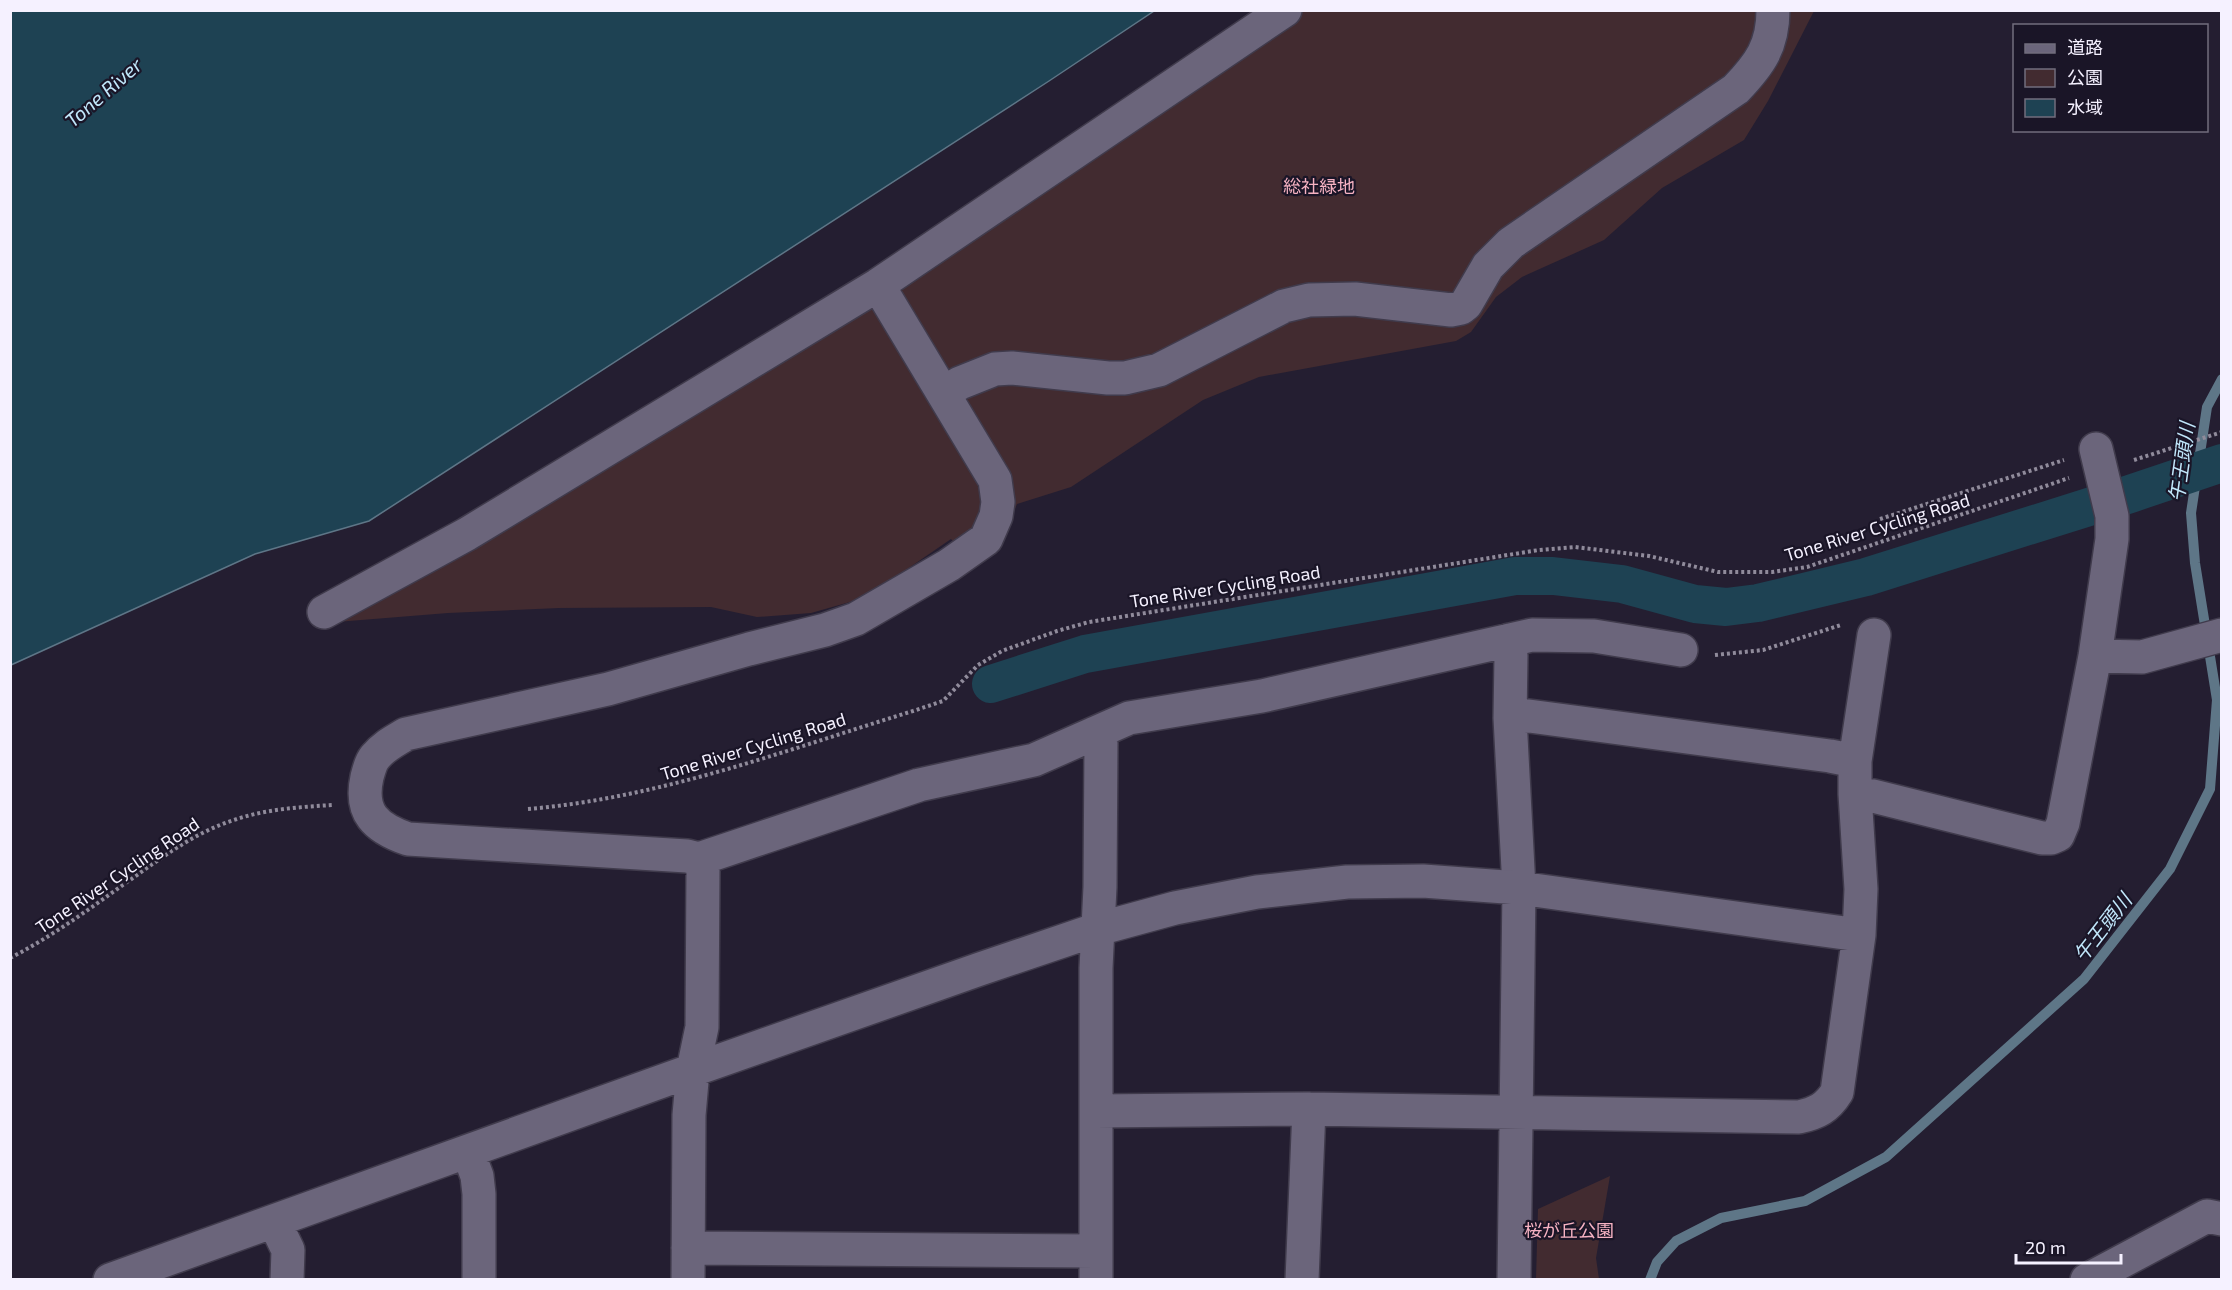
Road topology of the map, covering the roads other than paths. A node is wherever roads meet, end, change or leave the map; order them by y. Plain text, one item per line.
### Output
1 (1285, 10) edge
2 (1773, 10) edge
3 (878, 285) junction
4 (943, 393) junction
5 (2096, 449) road end
6 (324, 612) dead end
7 (1874, 635) road end
8 (2222, 635) edge
9 (1509, 640) junction
10 (1682, 650) road end
11 (2095, 656) junction
12 (1510, 718) junction
13 (1095, 733) junction
14 (1855, 761) junction
15 (1855, 794) junction
16 (699, 859) junction
17 (1519, 888) junction
18 (1098, 929) junction
19 (1859, 935) junction
20 (693, 1070) junction
21 (1309, 1108) junction
22 (1096, 1111) junction
23 (1516, 1111) junction
24 (468, 1152) junction
25 (2222, 1218) edge
26 (274, 1221) junction
27 (688, 1264) edge
28 (1096, 1265) edge
29 (110, 1280) edge
30 (287, 1280) edge
31 (479, 1280) edge
32 (1302, 1280) edge
33 (1514, 1280) edge
34 (2087, 1280) edge

1 - 3 street
2 - 4 street
3 - 4 street
3 - 6 street
4 - 16 street
5 - 11 street
7 - 14 street
8 - 11 street
9 - 10 street
9 - 12 street
9 - 13 street
11 - 15 street
12 - 14 street
12 - 17 street
13 - 16 street
13 - 18 street
14 - 15 street
15 - 19 street
16 - 20 street
17 - 18 street
17 - 19 street
17 - 23 street
18 - 20 street
18 - 22 street
19 - 23 street
20 - 24 street
20 - 27 street
21 - 22 street
21 - 23 street
21 - 32 street
22 - 28 street
23 - 33 street
24 - 26 street
24 - 31 street
25 - 34 street
26 - 29 street
26 - 30 street
27 - 28 street

